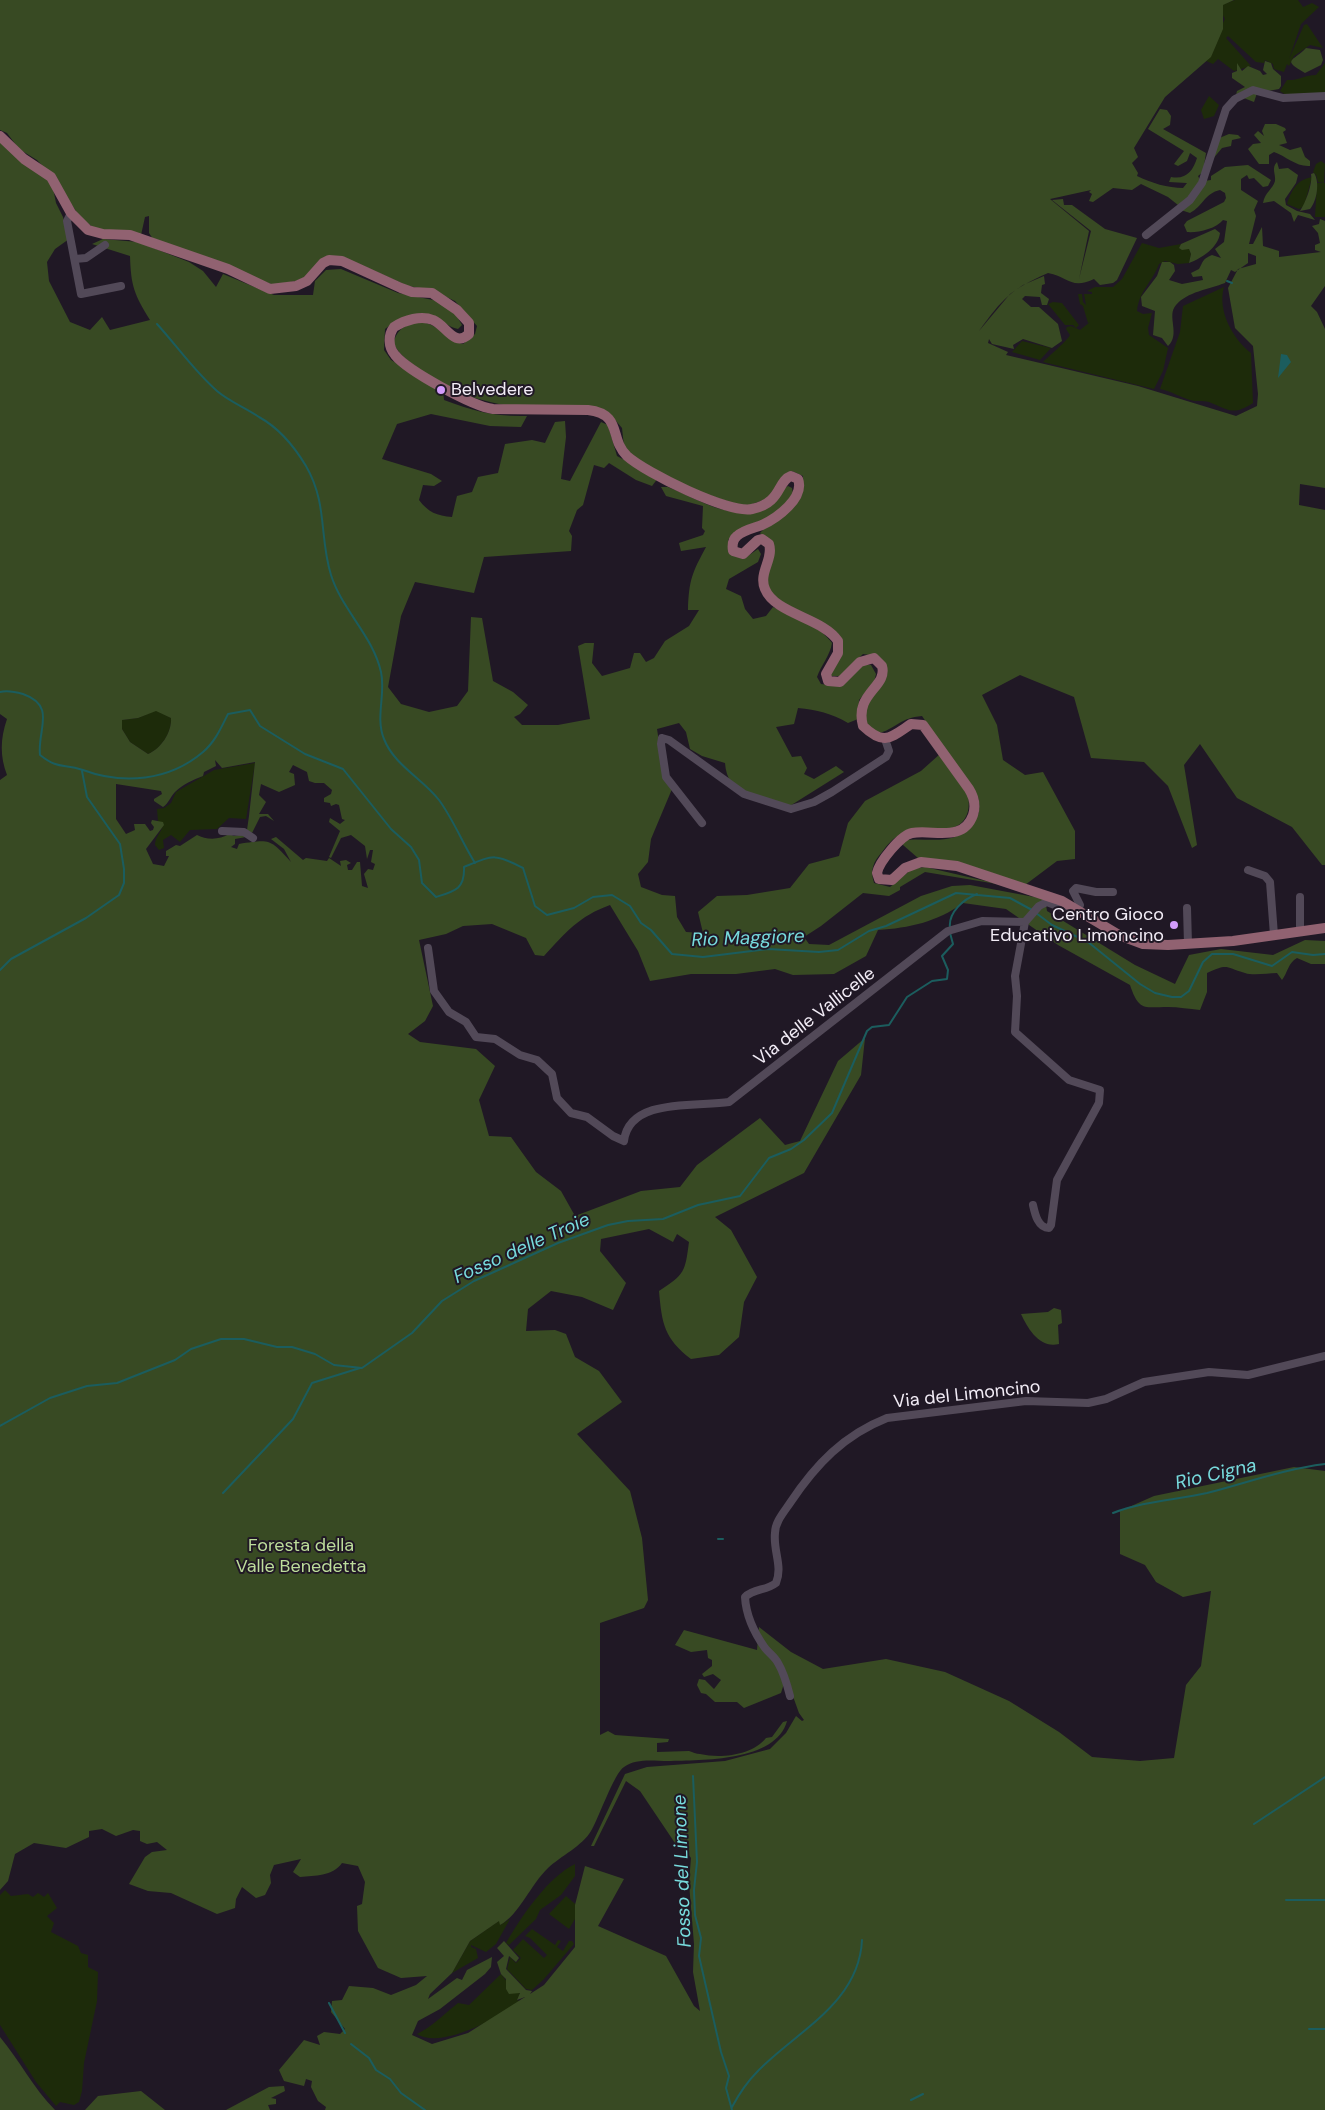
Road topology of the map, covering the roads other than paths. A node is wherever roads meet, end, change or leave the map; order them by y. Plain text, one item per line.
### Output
1 (1325, 96) edge
2 (0, 136) edge
3 (71, 214) junction
4 (1146, 235) dead end
5 (106, 245) dead end
6 (75, 258) junction
7 (121, 286) dead end
8 (885, 739) junction
9 (702, 823) dead end
10 (222, 831) dead end
11 (252, 838) dead end
12 (1248, 870) dead end
13 (1113, 892) dead end
14 (1300, 897) dead end
15 (1187, 908) dead end
16 (1076, 910) junction
17 (1027, 920) junction
18 (1325, 928) edge
19 (1300, 931) junction
20 (1274, 935) junction
21 (1188, 944) junction
22 (428, 948) dead end
23 (1033, 1205) dead end
24 (1325, 1356) edge
25 (790, 1696) dead end

1 - 4 street
2 - 3 main road
3 - 6 street
3 - 8 main road
5 - 6 street
6 - 7 street
8 - 9 street
8 - 16 main road
10 - 11 street
12 - 20 street
13 - 16 street
14 - 19 street
15 - 21 street
16 - 17 street
16 - 21 main road
17 - 22 street, Via delle Vallicelle
17 - 23 street
18 - 19 main road
19 - 20 main road
20 - 21 main road
24 - 25 street, Via del Limoncino

